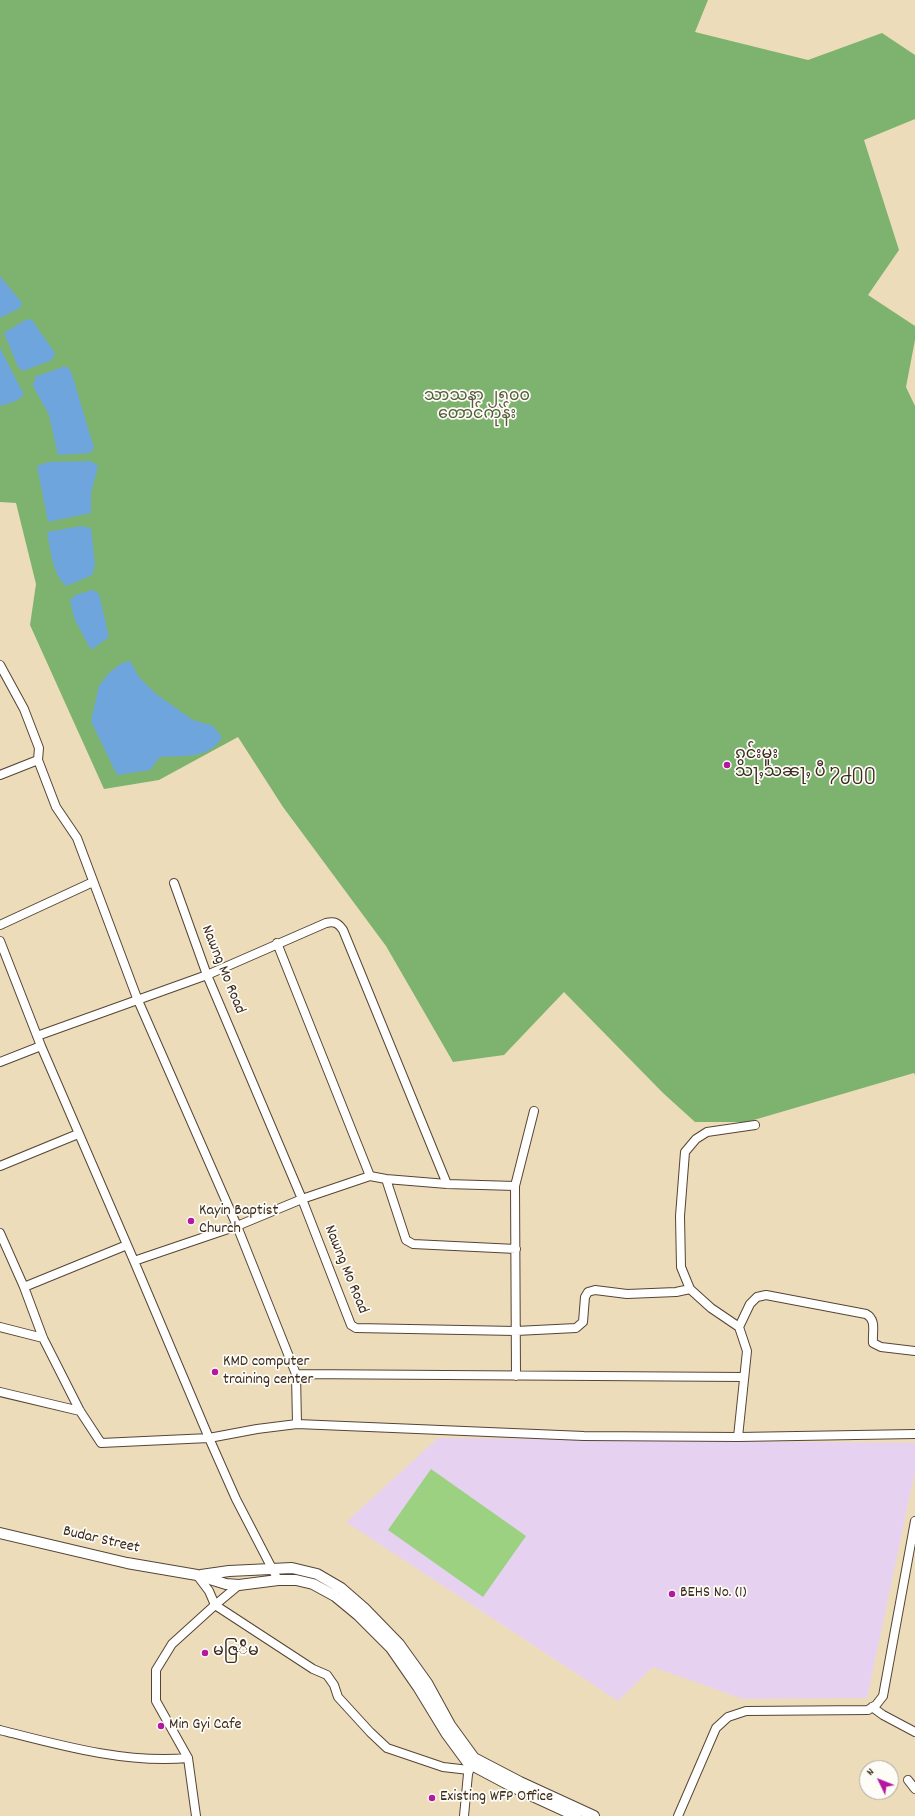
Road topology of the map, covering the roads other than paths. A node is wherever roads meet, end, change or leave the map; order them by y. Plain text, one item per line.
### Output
1 (0, 665) edge
2 (38, 760) junction
3 (0, 775) edge
4 (93, 882) junction
5 (174, 884) dead end
6 (0, 925) edge
7 (0, 941) edge
8 (277, 943) junction
9 (206, 975) junction
10 (137, 998) junction
11 (37, 1036) junction
12 (41, 1046) junction
13 (0, 1062) edge
14 (534, 1111) dead end
15 (755, 1125) dead end
16 (78, 1134) junction
17 (0, 1166) edge
18 (370, 1176) junction
19 (386, 1180) junction
20 (447, 1184) junction
21 (515, 1186) junction
22 (302, 1199) junction
23 (238, 1226) junction
24 (0, 1233) edge
25 (127, 1245) junction
26 (516, 1249) junction
27 (134, 1261) junction
28 (24, 1288) junction
29 (690, 1289) junction
30 (0, 1327) edge
31 (739, 1327) junction
32 (516, 1331) junction
33 (43, 1338) junction
34 (915, 1351) edge
35 (296, 1374) junction
36 (516, 1376) junction
37 (744, 1377) junction
38 (0, 1392) edge
39 (80, 1411) junction
40 (297, 1424) junction
41 (915, 1434) edge
42 (738, 1437) junction
43 (208, 1438) junction
44 (915, 1521) edge
45 (0, 1533) edge
46 (274, 1570) junction
47 (197, 1575) junction
48 (278, 1580) junction
49 (239, 1585) junction
50 (215, 1605) junction
51 (872, 1707) junction
52 (0, 1730) edge
53 (915, 1732) edge
54 (188, 1758) junction
55 (472, 1764) junction
56 (908, 1780) dead end
57 (915, 1788) edge
58 (196, 1816) edge
59 (464, 1816) edge
60 (576, 1816) edge
61 (594, 1816) edge
62 (678, 1816) edge

1 - 2 street
2 - 3 street
2 - 4 street
4 - 6 street
4 - 10 street
5 - 9 street, Nawng Mo Road
7 - 11 street
8 - 9 street
8 - 18 street
8 - 20 street
9 - 10 street
9 - 22 street, Nawng Mo Road
10 - 11 street
10 - 23 street
11 - 12 street
12 - 13 street
12 - 16 street
14 - 21 street
15 - 29 street
16 - 17 street
16 - 25 street
18 - 19 street
18 - 22 street
19 - 20 street
19 - 26 street
20 - 21 street
21 - 26 street
22 - 23 street
22 - 32 street, Nawng Mo Road
23 - 27 street
23 - 35 street
24 - 28 street
25 - 27 street
25 - 28 street
26 - 32 street
27 - 43 street
28 - 33 street
29 - 31 street
29 - 32 street, Nawng Mo Road
30 - 33 street
31 - 34 street
31 - 37 street
32 - 36 street
33 - 39 street
35 - 36 street
35 - 40 street
36 - 37 street
37 - 42 street
38 - 39 street
39 - 43 street
40 - 42 street
40 - 43 street
41 - 42 street
43 - 46 street
44 - 51 street
45 - 47 main road, Budar Street
46 - 47 main road
46 - 48 street
46 - 55 main road
47 - 49 main road
47 - 50 street
48 - 49 main road
48 - 55 main road
49 - 50 street
50 - 54 street
50 - 55 street
51 - 53 street
51 - 62 street
52 - 54 street
54 - 58 street
55 - 59 street
55 - 60 main road
55 - 61 main road
56 - 57 street

